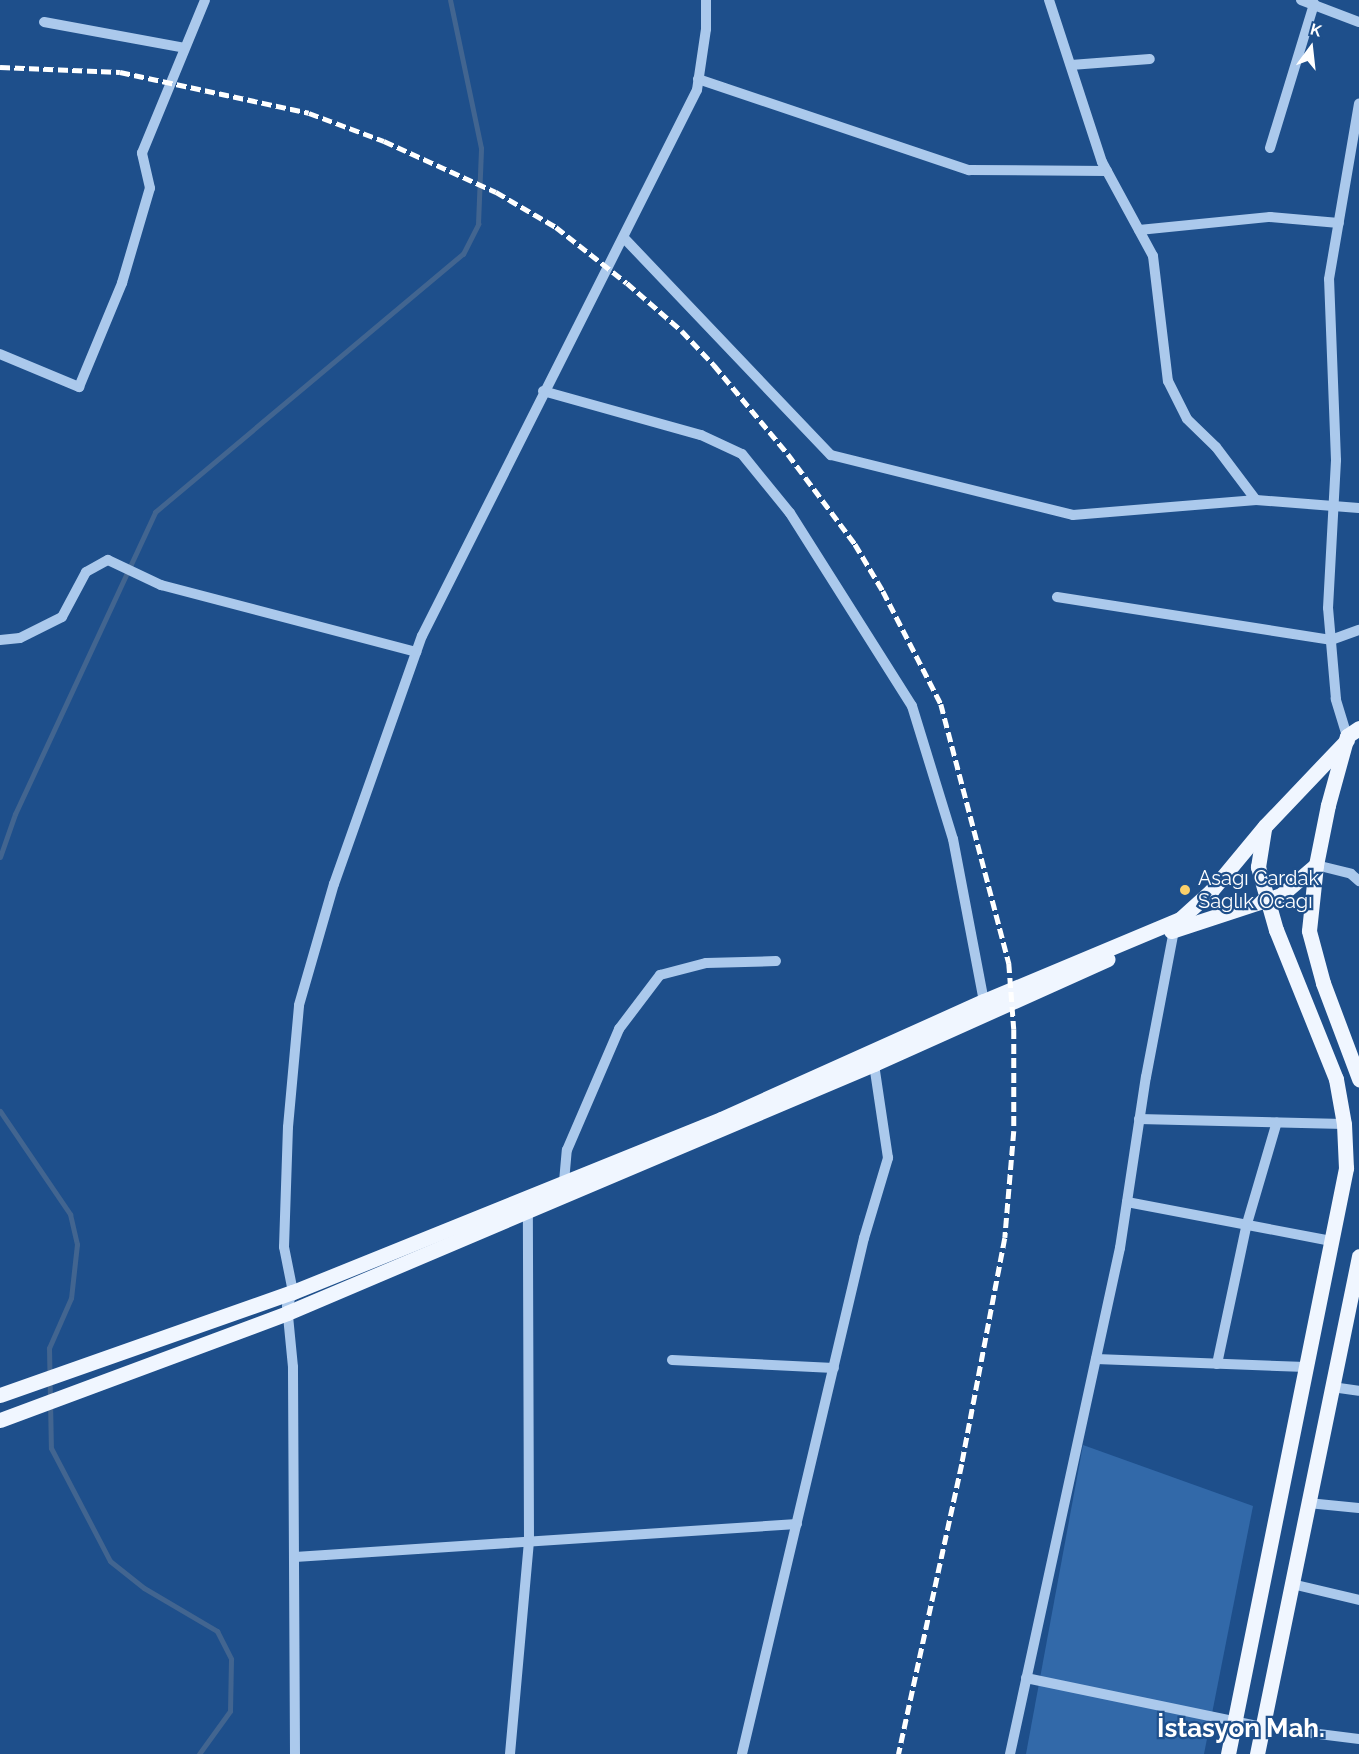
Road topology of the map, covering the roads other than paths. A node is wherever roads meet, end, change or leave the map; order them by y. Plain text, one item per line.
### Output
1 (205, 0) edge
2 (706, 0) edge
3 (1049, 0) edge
4 (1302, 0) edge
5 (1314, 4) junction
6 (44, 22) dead end
7 (1359, 22) edge
8 (185, 48) junction
9 (1149, 59) dead end
10 (1071, 65) junction
11 (699, 79) junction
12 (1359, 104) edge
13 (1270, 148) dead end
14 (1107, 171) junction
15 (1339, 223) junction
16 (1139, 230) junction
17 (624, 238) junction
18 (0, 354) edge
19 (543, 390) junction
20 (1256, 500) junction
21 (1334, 507) junction
22 (1359, 508) edge
23 (1057, 597) dead end
24 (1359, 630) edge
25 (0, 640) edge
26 (1331, 640) junction
27 (416, 652) junction
28 (1351, 735) edge
29 (1265, 826) junction
30 (1316, 865) junction
31 (1359, 881) edge
32 (1266, 899) junction
33 (1174, 930) junction
34 (776, 962) dead end
35 (984, 1001) junction
36 (874, 1064) junction
37 (1359, 1079) edge
38 (1139, 1119) junction
39 (1277, 1122) junction
40 (1344, 1124) junction
41 (564, 1182) junction
42 (1127, 1202) junction
43 (528, 1212) junction
44 (1246, 1227) junction
45 (1331, 1241) junction
46 (1359, 1256) edge
47 (292, 1292) junction
48 (287, 1314) junction
49 (1096, 1359) junction
50 (672, 1360) dead end
51 (1217, 1364) junction
52 (1306, 1367) junction
53 (834, 1368) junction
54 (1332, 1387) junction
55 (1359, 1391) edge
56 (0, 1395) edge
57 (1, 1419) edge
58 (1308, 1503) junction
59 (1359, 1508) edge
60 (797, 1524) junction
61 (529, 1542) junction
62 (295, 1557) junction
63 (1292, 1584) junction
64 (1359, 1600) edge
65 (1026, 1677) junction
66 (1234, 1721) junction
67 (1263, 1726) junction
68 (1359, 1739) edge
69 (295, 1754) edge
70 (510, 1754) edge
71 (742, 1754) edge
72 (1010, 1754) edge
73 (1228, 1754) edge
74 (1257, 1754) edge

1 - 8 street
2 - 11 street
3 - 10 street
4 - 5 street
5 - 7 street
5 - 13 street
6 - 8 street
8 - 18 street
9 - 10 street
10 - 14 street
11 - 14 street
11 - 17 street
12 - 15 street
14 - 16 street
15 - 16 street
15 - 21 street
16 - 20 street
17 - 19 street
17 - 20 street
19 - 27 street
19 - 35 street
20 - 21 street
21 - 22 street
21 - 26 street
23 - 26 street
24 - 26 street
25 - 27 street
26 - 28 street
27 - 47 street
28 - 29 main road
28 - 30 main road
29 - 32 main road
29 - 35 main road
30 - 31 street
30 - 32 main road
30 - 37 main road
32 - 33 main road
32 - 40 main road
33 - 36 main road
33 - 38 street
34 - 41 street
35 - 41 main road
36 - 43 main road
36 - 53 street
38 - 39 street
38 - 42 street
39 - 40 street
39 - 44 street
40 - 45 main road
41 - 47 main road
42 - 44 street
42 - 49 street
43 - 48 main road
43 - 61 street
44 - 45 street
44 - 51 street
45 - 52 main road
46 - 54 main road
47 - 48 street
47 - 56 main road
48 - 57 main road
48 - 62 street
49 - 51 street
49 - 65 street
50 - 53 street
51 - 52 street
52 - 66 main road
53 - 60 street
54 - 55 street
54 - 58 main road
58 - 59 street
58 - 63 main road
60 - 61 street
60 - 71 street
61 - 62 street
61 - 70 street
62 - 69 street
63 - 64 street
63 - 67 main road
65 - 66 street
65 - 72 street
66 - 67 street
66 - 73 main road
67 - 68 street
67 - 74 main road

